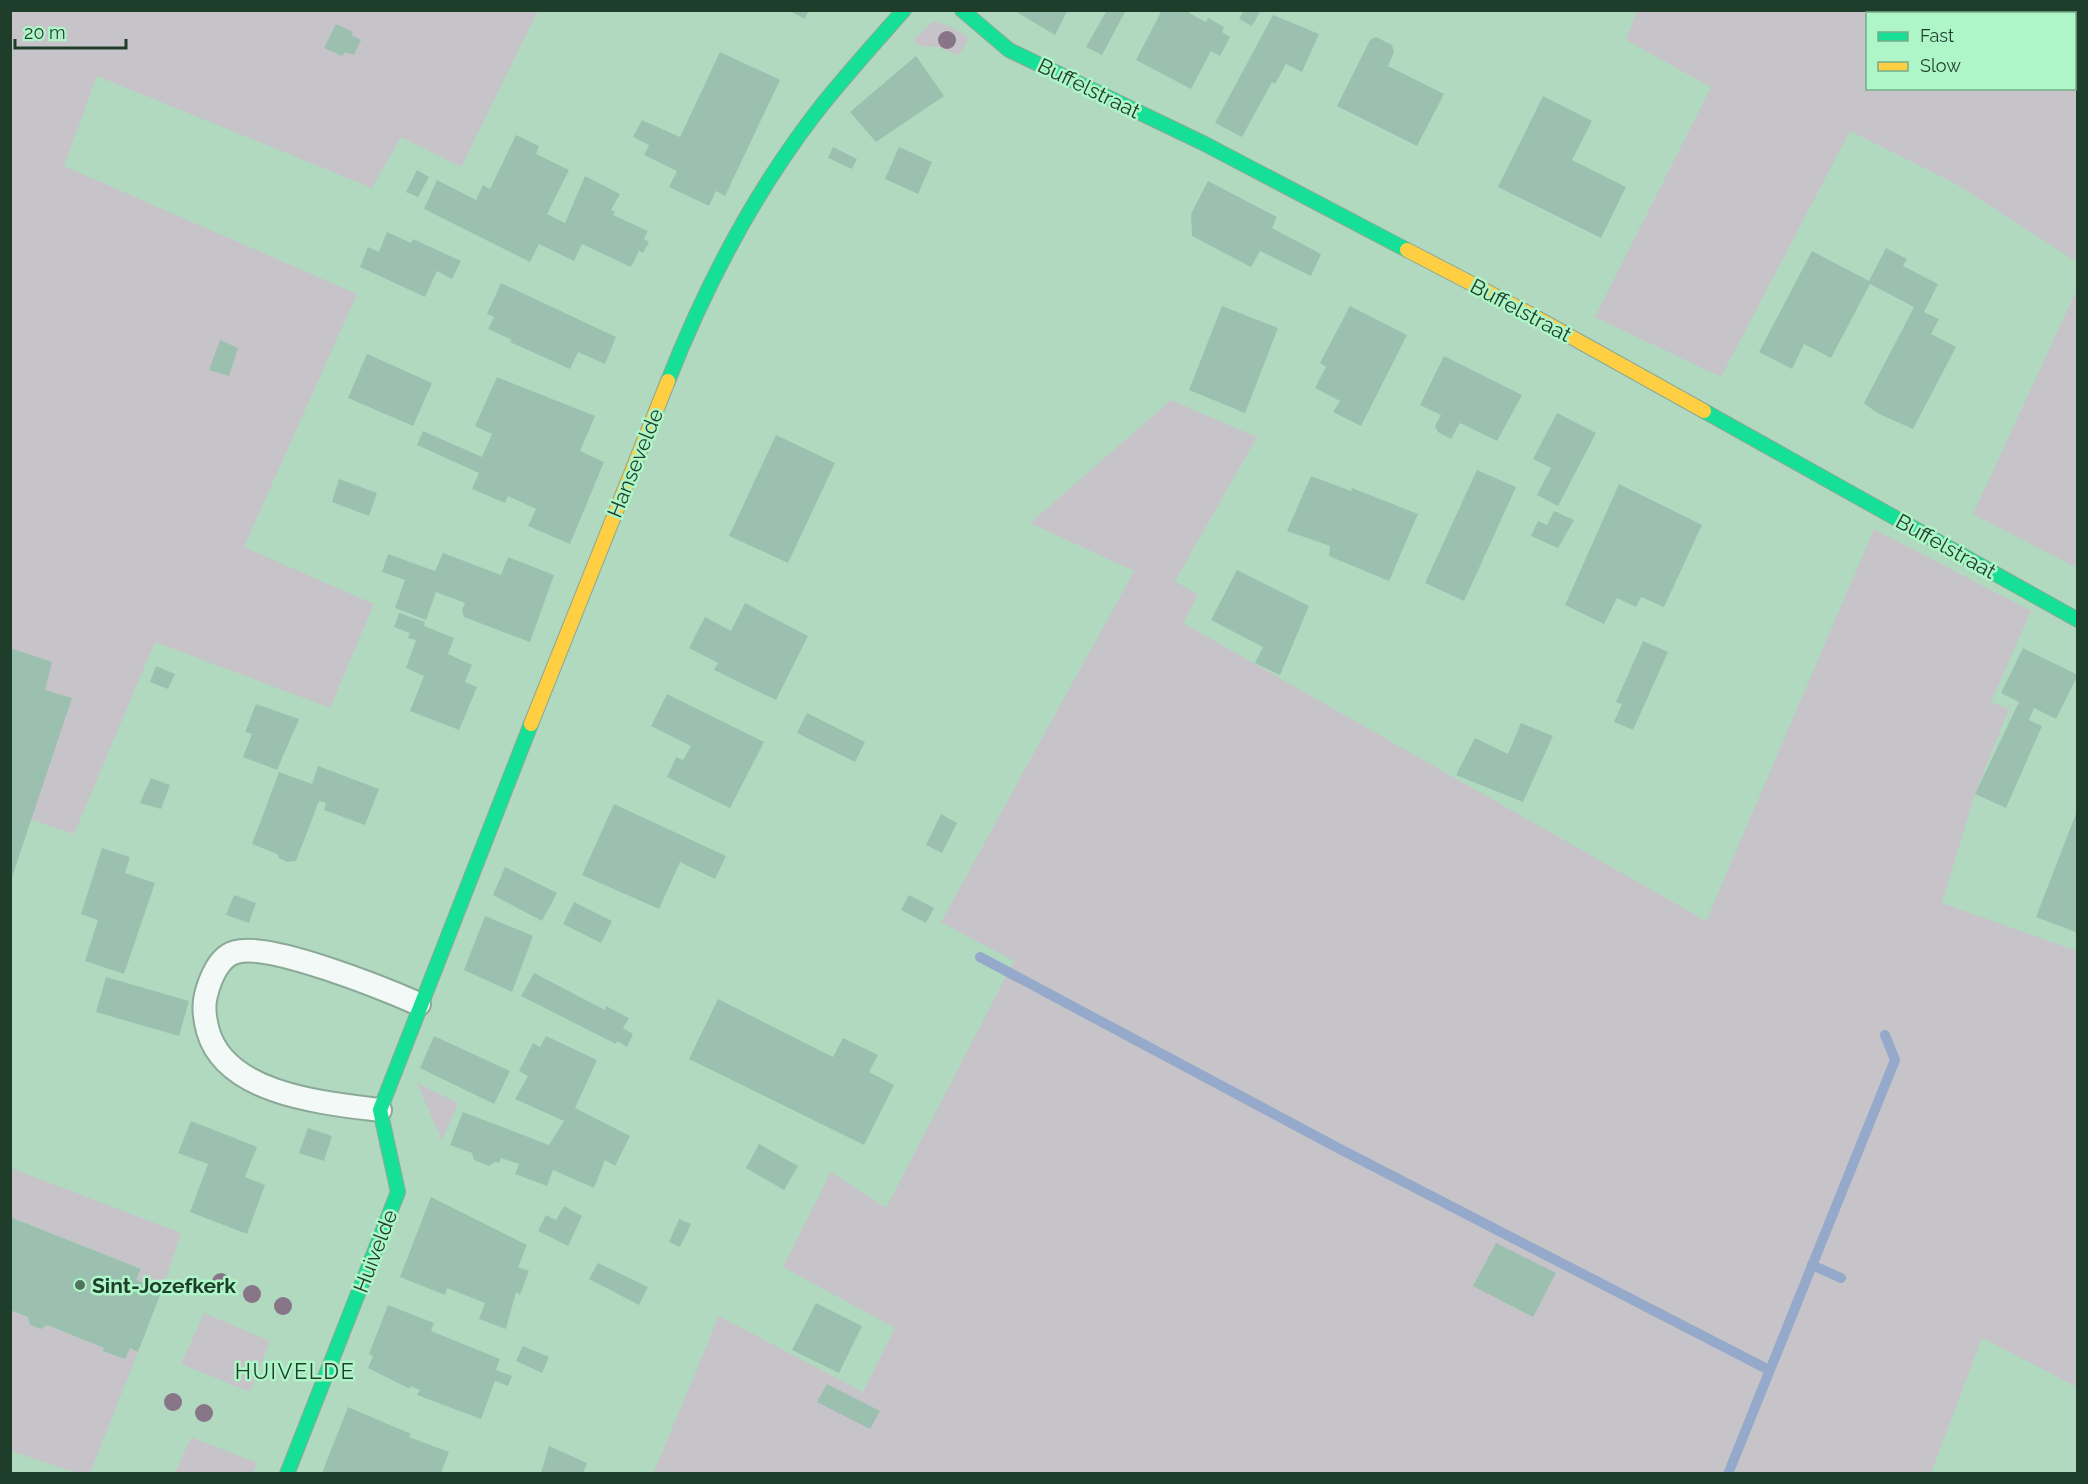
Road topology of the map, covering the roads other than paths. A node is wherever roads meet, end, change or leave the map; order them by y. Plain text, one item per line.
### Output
1 (904, 10) edge
2 (962, 10) edge
3 (2078, 620) edge
4 (439, 956) joint
5 (419, 1004) junction
6 (380, 1110) junction
7 (287, 1473) edge

1 - 4 street, Hansevelde
2 - 3 street, Buffelstraat
4 - 5 street, Huivelde
5 - 6 street, Huivelde
5 - 6 lane
6 - 7 street, Huivelde

